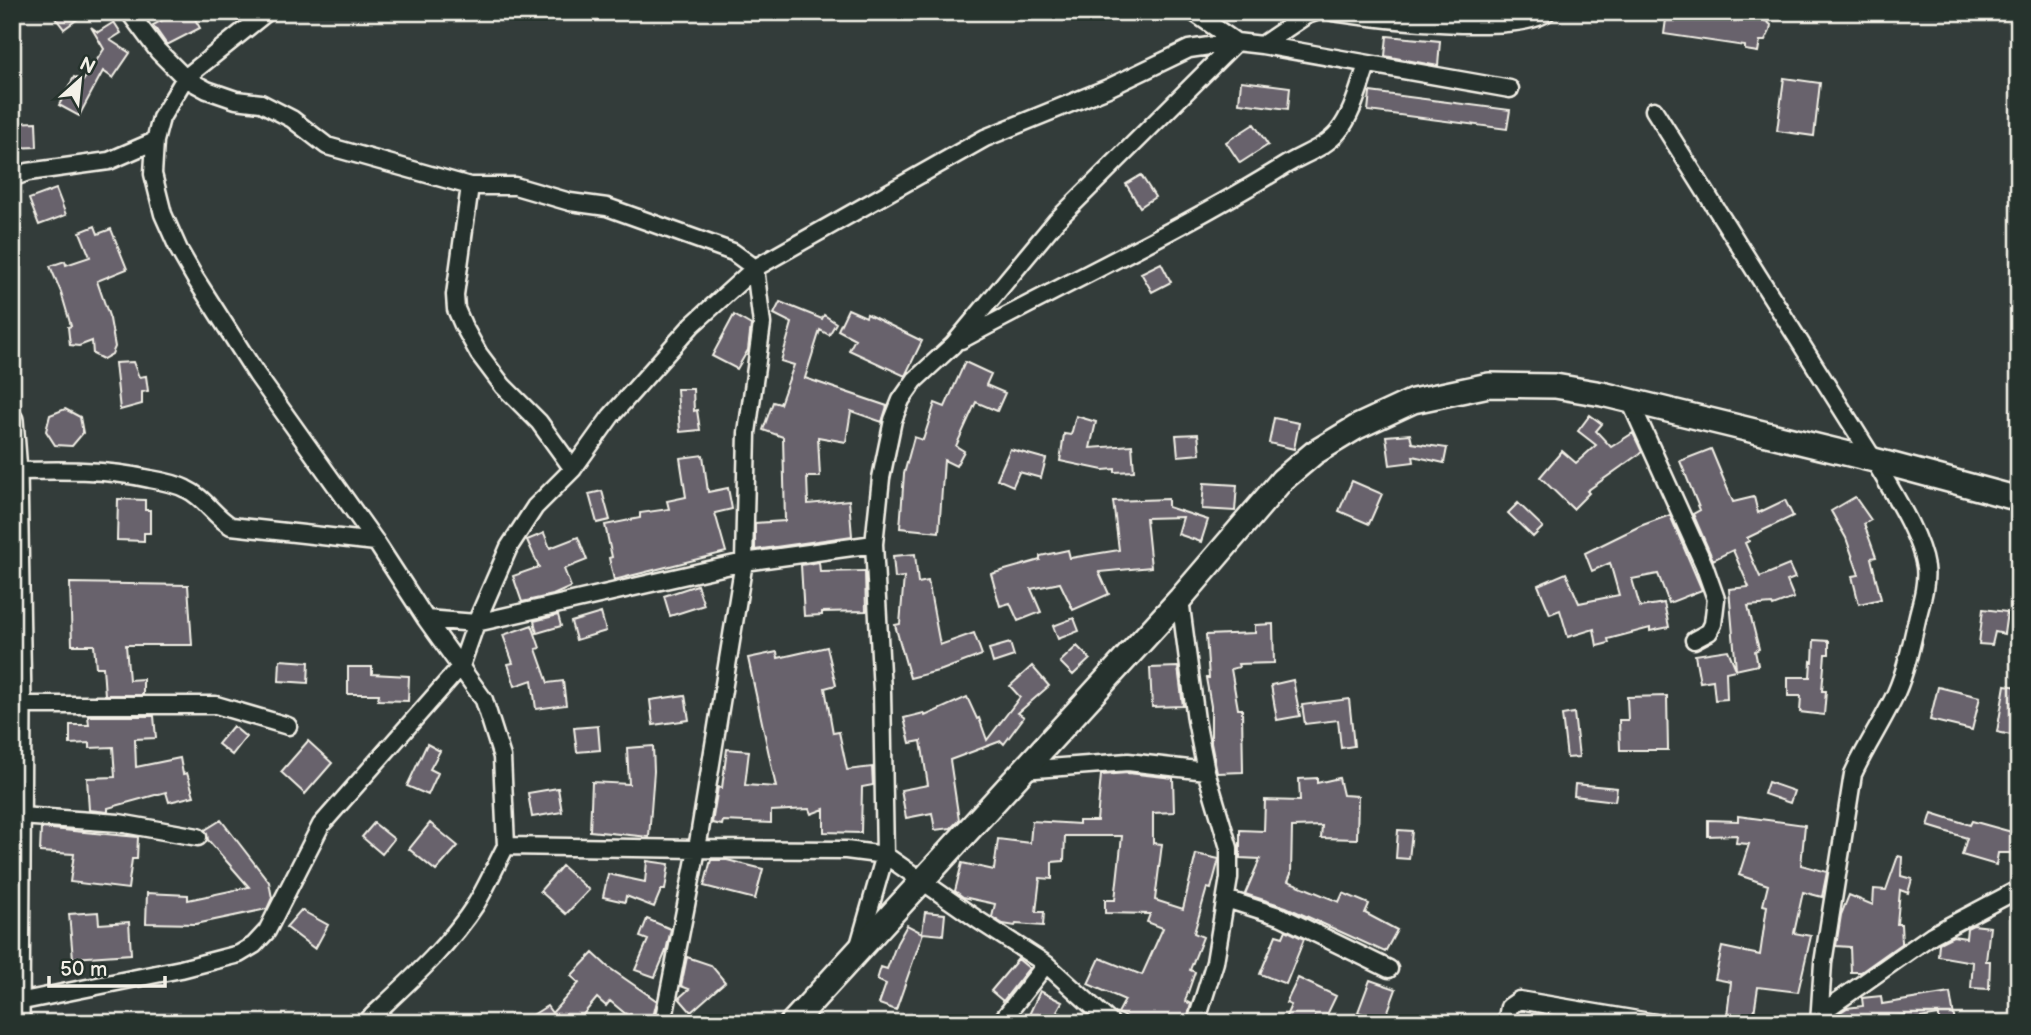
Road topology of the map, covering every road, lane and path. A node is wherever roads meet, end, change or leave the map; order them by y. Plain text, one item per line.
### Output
1 (129, 12) edge
2 (267, 12) edge
3 (1193, 12) edge
4 (1316, 12) edge
5 (1333, 12) edge
6 (1547, 12) edge
7 (1236, 42) junction
8 (1262, 45) junction
9 (1367, 65) junction
10 (185, 78) junction
11 (1510, 89) dead end
12 (1654, 110) dead end
13 (155, 141) junction
14 (12, 178) edge
15 (470, 186) junction
16 (755, 268) junction
17 (953, 345) junction
18 (1630, 401) junction
19 (12, 420) edge
20 (1874, 460) junction
21 (573, 469) junction
22 (16, 471) junction
23 (2019, 499) edge
24 (376, 542) junction
25 (874, 544) junction
26 (744, 562) junction
27 (1180, 599) junction
28 (426, 619) junction
29 (476, 623) junction
30 (1694, 640) dead end
31 (461, 666) junction
32 (20, 705) junction
33 (288, 726) dead end
34 (1022, 770) junction
35 (1206, 771) junction
36 (20, 816) junction
37 (198, 837) dead end
38 (506, 846) junction
39 (697, 849) junction
40 (885, 855) junction
41 (922, 881) junction
42 (2019, 889) edge
43 (1226, 899) junction
44 (15, 942) edge
45 (857, 952) junction
46 (1046, 964) junction
47 (1389, 969) dead end
48 (18, 1012) edge
49 (1820, 1018) edge
50 (1103, 1020) edge
51 (365, 1023) edge
52 (663, 1023) edge
53 (792, 1023) edge
54 (1000, 1023) edge
55 (1196, 1023) edge
56 (1506, 1023) edge
57 (1655, 1023) edge

1 - 10 street
2 - 10 street
3 - 7 street
4 - 8 street
5 - 6 street
7 - 8 street
7 - 16 street
7 - 17 street
8 - 9 street
9 - 11 street
9 - 17 street
10 - 13 street
10 - 15 street
12 - 20 street
13 - 14 street
13 - 24 street
15 - 16 street
15 - 21 street
16 - 21 street
16 - 26 street
17 - 25 street
18 - 20 main road
18 - 27 main road
18 - 30 street
19 - 22 street
20 - 23 main road
20 - 49 street
21 - 29 street
22 - 24 street
22 - 32 street
24 - 28 street
25 - 26 street
25 - 40 street
26 - 29 street
26 - 39 street
27 - 34 main road
27 - 35 street
28 - 29 street
28 - 31 street
29 - 31 street
31 - 38 street
31 - 48 street
32 - 33 street
32 - 36 street
34 - 35 street
34 - 41 main road
35 - 43 street
36 - 37 street
36 - 44 street
38 - 39 street
38 - 51 street
39 - 40 street
39 - 52 street
40 - 41 street
40 - 45 street
41 - 45 main road
41 - 46 street
42 - 49 street
43 - 47 street
43 - 55 street
44 - 48 street
45 - 53 main road
46 - 50 street
46 - 54 street
56 - 57 street

